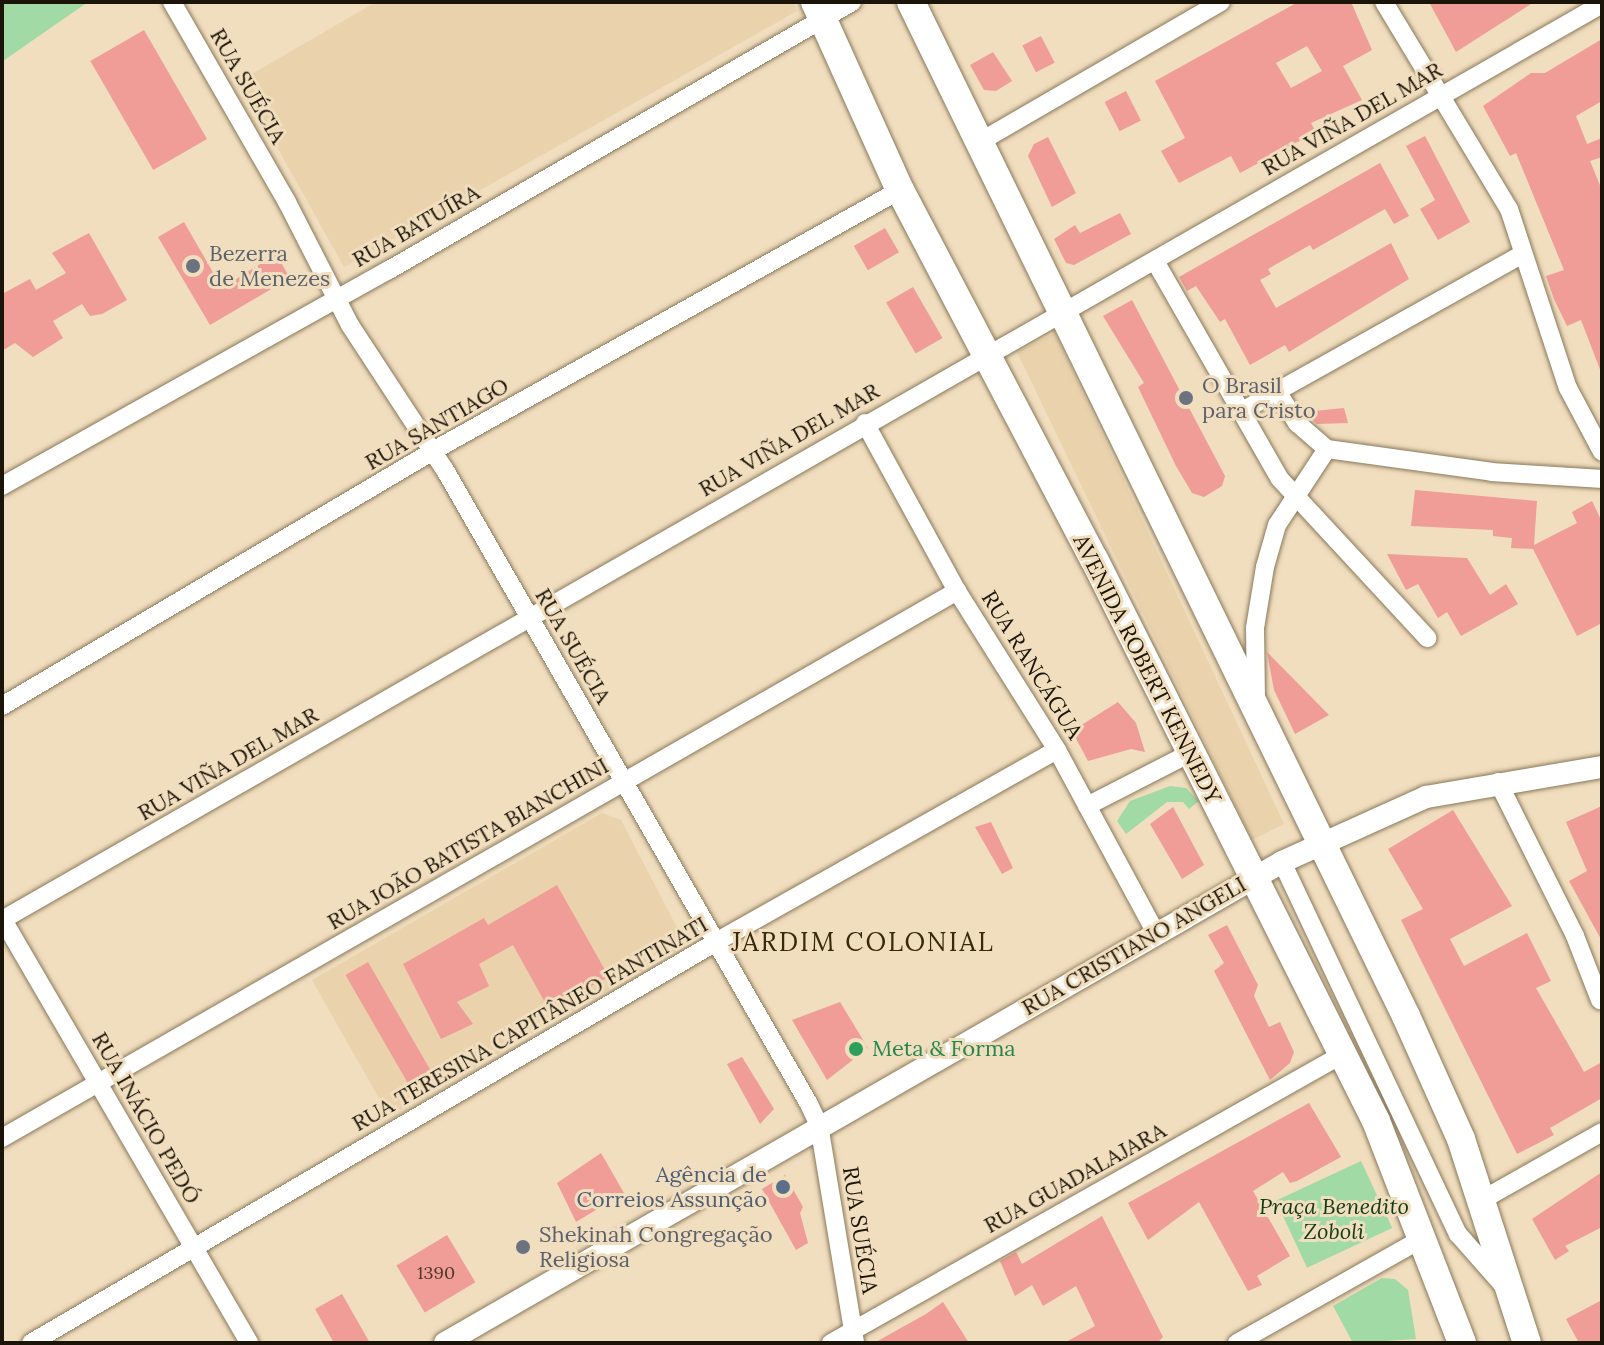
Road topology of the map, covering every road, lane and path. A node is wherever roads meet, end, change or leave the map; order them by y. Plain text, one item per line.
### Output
1 (172, 2) edge
2 (852, 2) edge
3 (911, 2) edge
4 (1221, 2) edge
5 (1384, 2) edge
6 (1602, 4) edge
7 (819, 10) edge
8 (1441, 96) junction
9 (983, 140) junction
10 (900, 190) junction
11 (1523, 254) junction
12 (1155, 261) junction
13 (335, 299) junction
14 (1062, 313) junction
15 (985, 355) junction
16 (1277, 391) junction
17 (1242, 411) junction
18 (865, 423) junction
19 (1327, 449) junction
20 (431, 452) junction
21 (1602, 452) edge
22 (1602, 479) edge
23 (2, 486) edge
24 (1296, 497) junction
25 (957, 591) junction
26 (530, 619) junction
27 (1427, 638) dead end
28 (2, 706) edge
29 (1256, 712) junction
30 (1057, 750) junction
31 (1188, 754) junction
32 (1602, 767) edge
33 (1498, 782) junction
34 (625, 783) junction
35 (1087, 806) junction
36 (1319, 845) junction
37 (1282, 862) junction
38 (1253, 878) junction
39 (2, 919) edge
40 (1156, 933) junction
41 (716, 942) junction
42 (1600, 1000) edge
43 (1343, 1054) junction
44 (98, 1083) junction
45 (819, 1125) junction
46 (1602, 1132) edge
47 (2, 1138) edge
48 (1482, 1200) junction
49 (1425, 1237) junction
50 (195, 1248) junction
51 (1513, 1296) junction
52 (853, 1337) edge
53 (31, 1343) edge
54 (249, 1343) edge
55 (445, 1343) edge
56 (831, 1343) edge
57 (1237, 1343) edge
58 (1462, 1343) edge
59 (1527, 1343) edge

1 - 13 street, RUA SUÉCIA
2 - 7 street, RUA BATUÍRA
3 - 9 main road
4 - 9 street
5 - 8 street
6 - 8 street, RUA VIÑA DEL MAR
7 - 10 main road, AVENIDA ROBERT KENNEDY
7 - 13 street, RUA BATUÍRA
8 - 11 street
8 - 12 street, RUA VIÑA DEL MAR
9 - 14 main road
10 - 15 main road, AVENIDA ROBERT KENNEDY
10 - 20 street, RUA SANTIAGO
11 - 16 street
11 - 21 street
12 - 14 street, RUA VIÑA DEL MAR
12 - 17 street
13 - 20 street, RUA SUÉCIA
13 - 23 street, RUA BATUÍRA
14 - 15 street, RUA VIÑA DEL MAR
14 - 29 main road
15 - 18 street, RUA VIÑA DEL MAR
15 - 31 main road, AVENIDA ROBERT KENNEDY
16 - 17 street
16 - 19 street
17 - 24 street
18 - 25 street, RUA RANCÁGUA
18 - 26 street, RUA VIÑA DEL MAR
19 - 22 street
19 - 24 street
20 - 26 street, RUA SUÉCIA
20 - 28 street, RUA SANTIAGO
24 - 27 street
24 - 29 street
25 - 30 street, RUA RANCÁGUA
25 - 34 street, RUA JOÃO BATISTA BIANCHINI
26 - 34 street, RUA SUÉCIA
26 - 39 street, RUA VIÑA DEL MAR
29 - 36 main road
30 - 35 street, RUA RANCÁGUA
30 - 41 street, RUA TERESINA CAPITÂNEO FANTINATI
31 - 35 street
31 - 38 main road, AVENIDA ROBERT KENNEDY
32 - 33 street, RUA CRISTIANO ANGELI
33 - 36 street, RUA CRISTIANO ANGELI
33 - 42 street
34 - 41 street, RUA SUÉCIA
34 - 44 street, RUA JOÃO BATISTA BIANCHINI
35 - 40 street, RUA RANCÁGUA
36 - 37 street, RUA CRISTIANO ANGELI
36 - 48 main road
37 - 38 street, RUA CRISTIANO ANGELI
37 - 51 street
38 - 40 street, RUA CRISTIANO ANGELI
38 - 43 main road, AVENIDA ROBERT KENNEDY
39 - 44 street, RUA INÁCIO PEDÓ
40 - 45 street, RUA CRISTIANO ANGELI
41 - 45 street, RUA SUÉCIA
41 - 50 street, RUA TERESINA CAPITÂNEO FANTINATI
43 - 49 main road, AVENIDA ROBERT KENNEDY
43 - 52 street, RUA GUADALAJARA
44 - 47 street, RUA JOÃO BATISTA BIANCHINI
44 - 50 street, RUA INÁCIO PEDÓ
45 - 52 street, RUA SUÉCIA
45 - 55 street, RUA CRISTIANO ANGELI
46 - 48 street
48 - 51 main road
49 - 57 street
49 - 58 main road, AVENIDA ROBERT KENNEDY
50 - 53 street, RUA TERESINA CAPITÂNEO FANTINATI
50 - 54 street, RUA INÁCIO PEDÓ
51 - 59 main road
52 - 56 street, RUA GUADALAJARA

